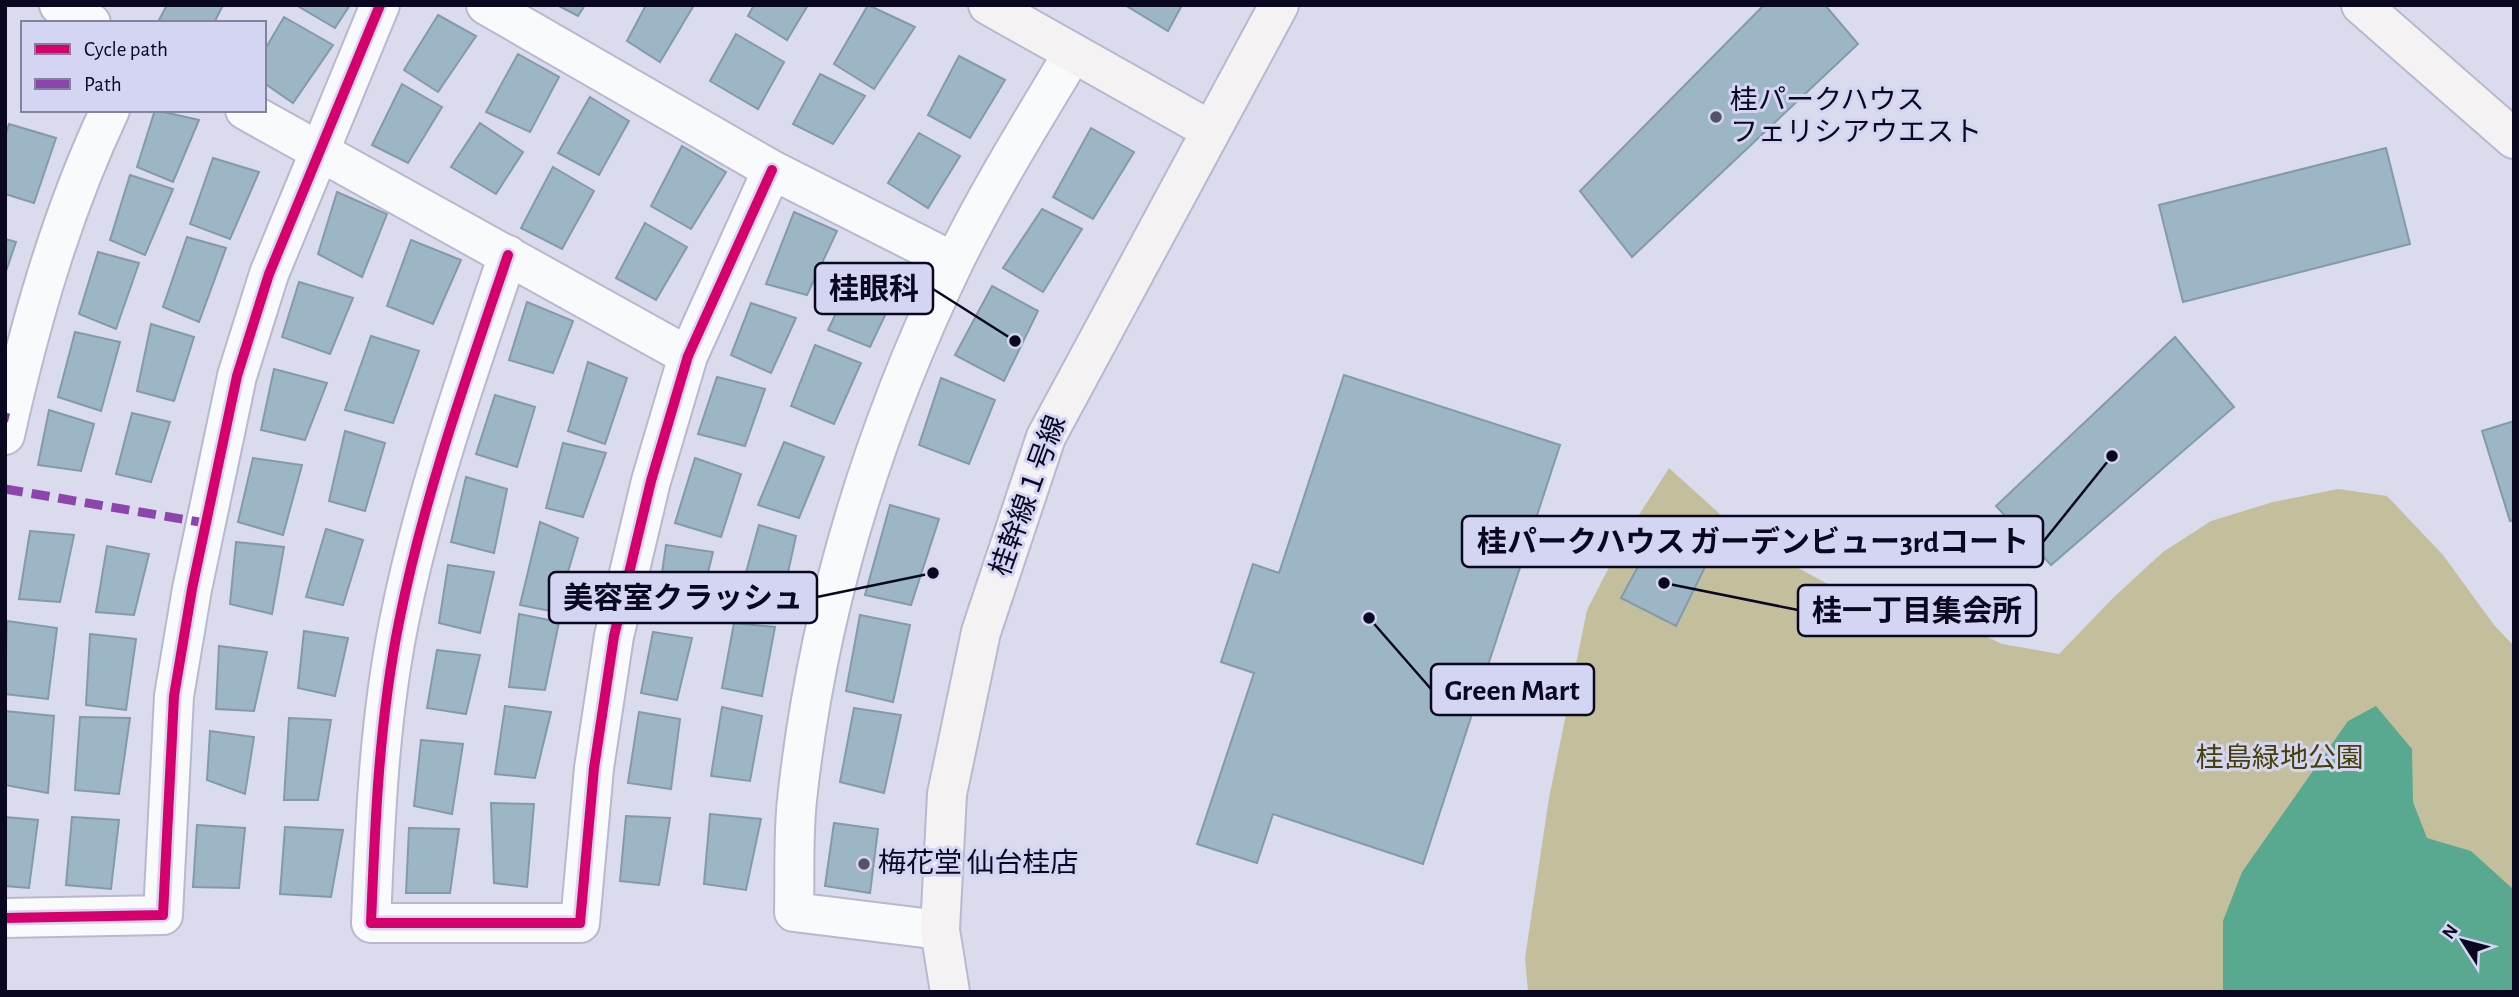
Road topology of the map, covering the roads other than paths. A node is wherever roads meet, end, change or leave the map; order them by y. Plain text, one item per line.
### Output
1 (59, 5) edge
2 (380, 5) edge
3 (486, 5) edge
4 (988, 5) edge
5 (1279, 5) edge
6 (2361, 5) edge
7 (87, 21) edge
8 (1073, 53) junction
9 (109, 112) edge
10 (249, 112) edge
11 (1210, 130) junction
12 (2514, 139) edge
13 (319, 152) junction
14 (772, 170) junction
15 (508, 255) junction
16 (954, 262) junction
17 (688, 356) junction
18 (5, 435) edge
19 (5, 918) edge
20 (940, 930) junction
21 (950, 992) edge

1 - 7 street
2 - 13 street
3 - 14 street
4 - 8 street
5 - 11 street, 桂幹線１号線
6 - 12 street
8 - 11 street
8 - 16 street
9 - 18 street
10 - 13 street
11 - 20 street, 桂幹線１号線
13 - 15 street
13 - 19 street
14 - 16 street
14 - 17 street
15 - 17 street
15 - 17 street
16 - 20 street
20 - 21 street, 桂幹線１号線

